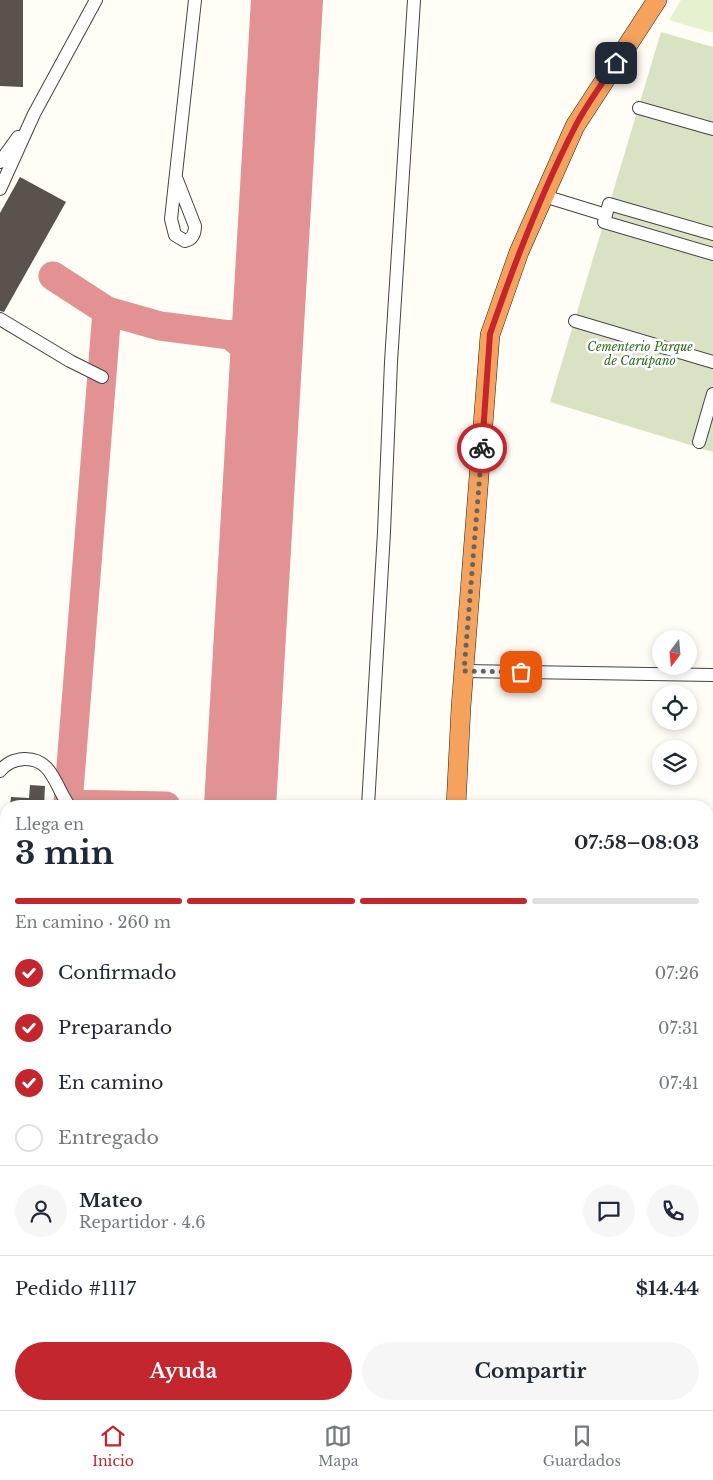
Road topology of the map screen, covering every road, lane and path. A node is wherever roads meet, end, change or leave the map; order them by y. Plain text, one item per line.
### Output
1 (96, 0) edge
2 (195, 0) edge
3 (414, 0) edge
4 (657, 0) edge
5 (639, 108) dead end
6 (34, 114) junction
7 (713, 129) edge
8 (0, 162) edge
9 (177, 180) dead end
10 (0, 188) edge
11 (544, 196) junction
12 (606, 215) junction
13 (713, 234) edge
14 (713, 254) edge
15 (0, 319) edge
16 (575, 321) dead end
17 (713, 362) edge
18 (102, 377) dead end
19 (713, 394) edge
20 (699, 442) dead end
21 (464, 671) junction
22 (713, 676) edge
23 (0, 771) edge
24 (65, 800) edge
25 (368, 800) edge
26 (456, 800) edge

1 - 6 street
2 - 9 street
3 - 25 street
4 - 11 highway
5 - 7 street
6 - 8 street
6 - 10 street
11 - 12 street
11 - 21 highway
12 - 13 street
12 - 14 street
15 - 18 street
16 - 17 street
19 - 20 street
21 - 22 street
21 - 26 highway
23 - 24 street

